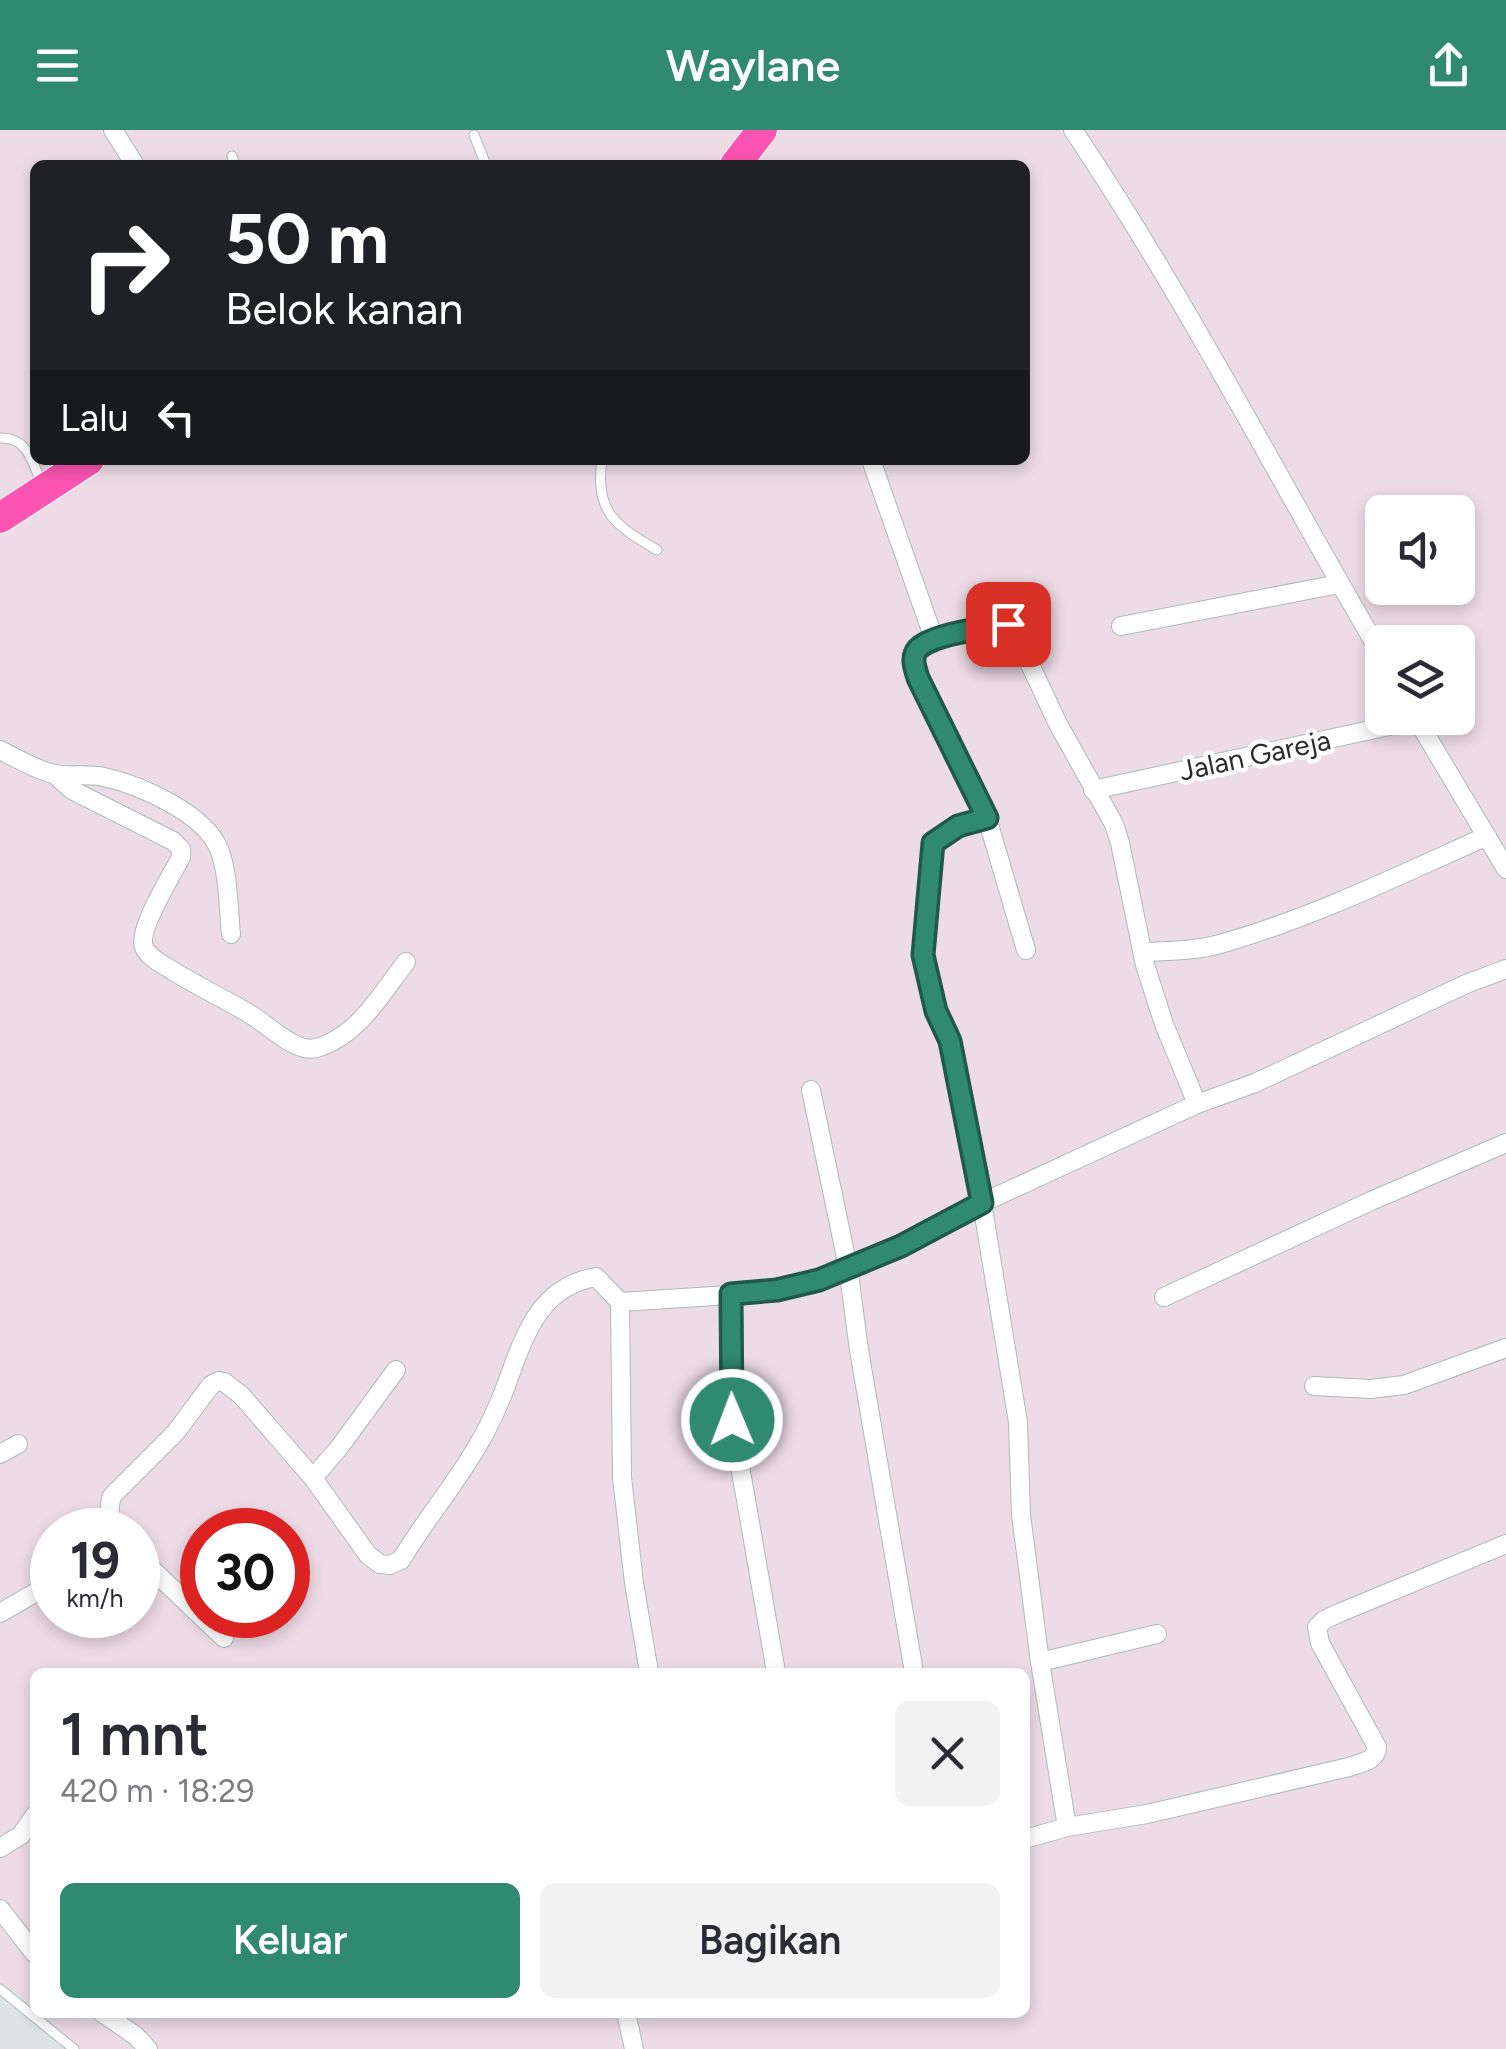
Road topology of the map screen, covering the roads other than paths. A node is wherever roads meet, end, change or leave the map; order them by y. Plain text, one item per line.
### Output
1 (114, 130) edge
2 (1073, 130) edge
3 (474, 134) dead end
4 (132, 160) edge
5 (484, 160) edge
6 (0, 438) edge
7 (30, 457) edge
8 (34, 465) edge
9 (81, 465) edge
10 (601, 465) edge
11 (873, 465) edge
12 (44, 488) junction
13 (0, 518) edge
14 (657, 550) dead end
15 (1339, 584) junction
16 (1121, 626) dead end
17 (1365, 628) edge
18 (934, 638) junction
19 (1365, 730) edge
20 (1426, 735) edge
21 (0, 750) edge
22 (54, 774) junction
23 (1093, 790) junction
24 (987, 818) junction
25 (1496, 845) edge
26 (1506, 869) edge
27 (230, 934) dead end
28 (1026, 950) dead end
29 (1143, 952) junction
30 (406, 962) dead end
31 (1506, 968) edge
32 (812, 1090) dead end
33 (1197, 1104) junction
34 (1506, 1143) edge
35 (982, 1203) junction
36 (848, 1267) junction
37 (731, 1294) junction
38 (1164, 1297) dead end
39 (620, 1302) junction
40 (1506, 1348) edge
41 (396, 1370) dead end
42 (1314, 1386) dead end
43 (18, 1444) dead end
44 (0, 1454) edge
45 (313, 1478) junction
46 (109, 1508) edge
47 (1506, 1544) edge
48 (160, 1577) edge
49 (30, 1596) edge
50 (180, 1596) edge
51 (0, 1613) edge
52 (1157, 1634) dead end
53 (1040, 1662) junction
54 (647, 1668) edge
55 (775, 1668) edge
56 (913, 1668) edge
57 (30, 1822) edge
58 (1067, 1827) junction
59 (1030, 1837) edge
60 (0, 1848) edge
61 (0, 1909) edge
62 (30, 1948) edge
63 (0, 1989) edge
64 (30, 2013) edge
65 (36, 2018) edge
66 (110, 2018) edge
67 (627, 2018) edge
68 (74, 2049) edge
69 (148, 2049) edge
70 (634, 2049) edge

1 - 4 street
2 - 15 street
3 - 5 lane
6 - 7 lane
8 - 12 lane
9 - 12 highway
10 - 14 lane
11 - 18 street
12 - 13 highway
15 - 16 street
15 - 17 street
18 - 23 street
18 - 24 street
19 - 23 street, Jalan Gareja
20 - 25 street
21 - 22 street
22 - 27 street
22 - 30 street
23 - 29 street
24 - 28 street
24 - 35 street
25 - 26 street
25 - 29 street
29 - 33 street
31 - 33 street
32 - 36 street
33 - 35 street
34 - 38 street
35 - 36 street
35 - 53 street
36 - 37 street
36 - 56 street
37 - 39 street
37 - 55 street
39 - 45 street
39 - 54 street
40 - 42 street
41 - 45 street
43 - 44 street
45 - 46 street
47 - 58 street
48 - 50 street
49 - 51 street
52 - 53 street
53 - 58 street
57 - 60 street
58 - 59 street
61 - 62 street
63 - 64 lane
65 - 68 lane
66 - 69 street
67 - 70 street

